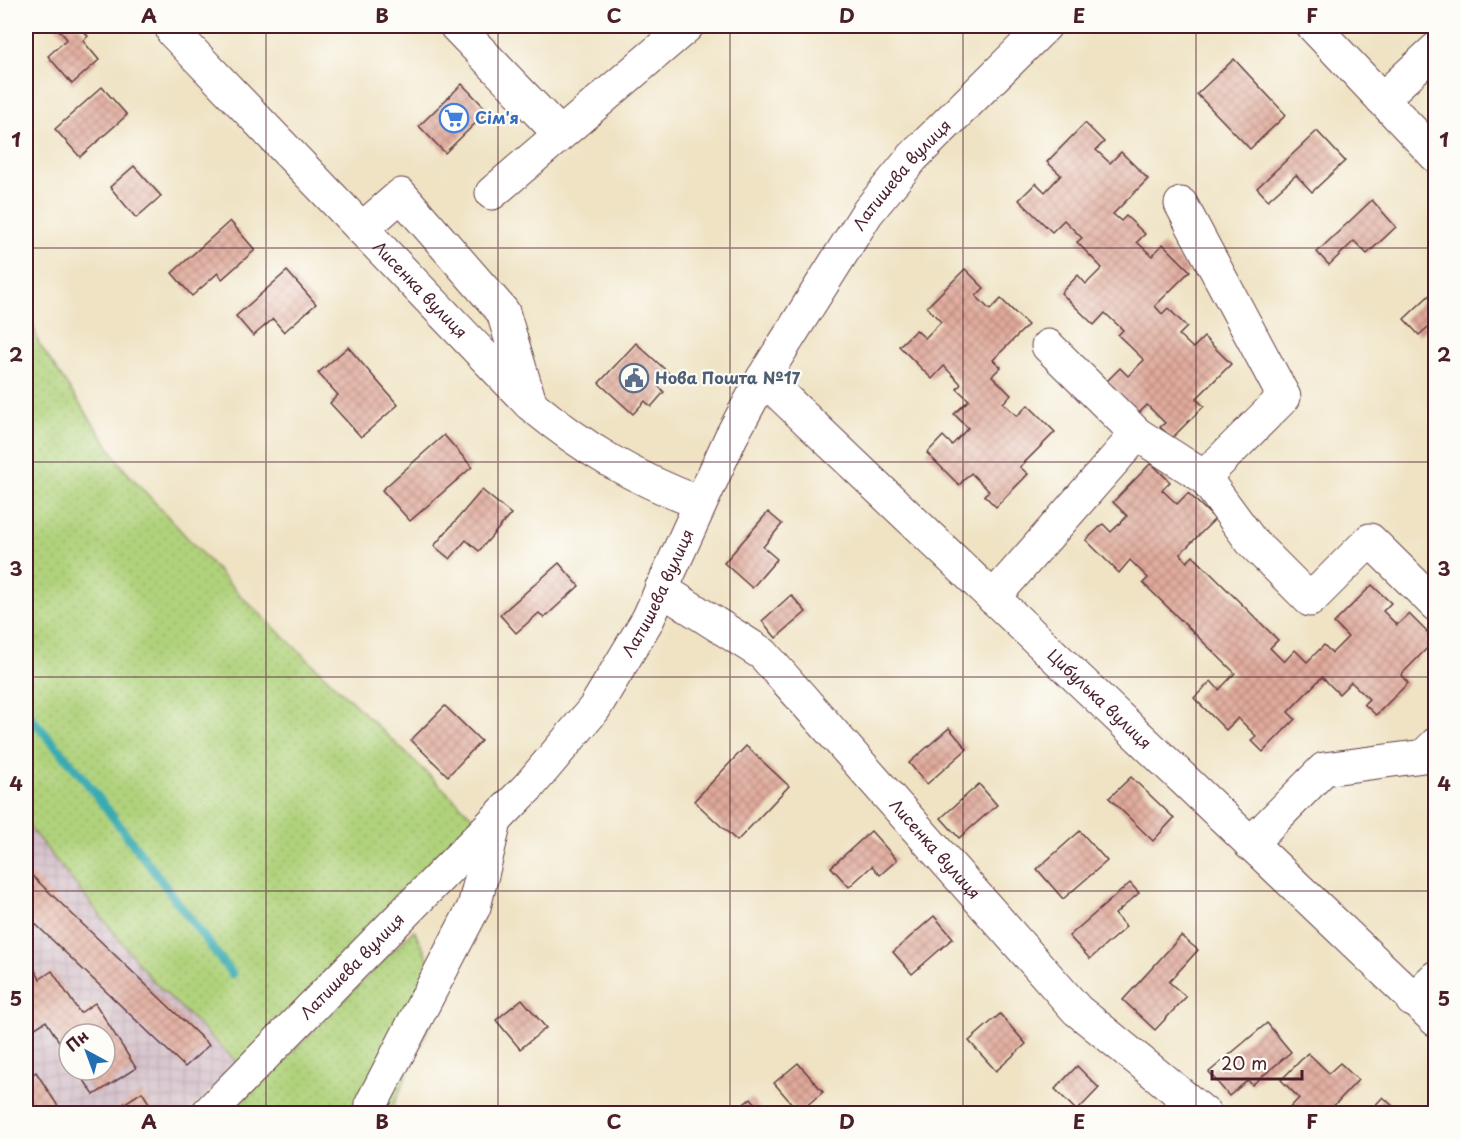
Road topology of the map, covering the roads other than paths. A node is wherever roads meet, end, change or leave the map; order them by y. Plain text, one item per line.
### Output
1 (456, 26) edge
2 (687, 26) edge
3 (1045, 26) edge
4 (1313, 26) edge
5 (173, 33) dead end
6 (1436, 49) edge
7 (1382, 99) junction
8 (560, 134) junction
9 (1436, 156) edge
10 (492, 193) dead end
11 (1181, 204) dead end
12 (362, 229) junction
13 (1048, 346) dead end
14 (763, 378) junction
15 (531, 404) junction
16 (1137, 434) junction
17 (1204, 477) junction
18 (700, 503) junction
19 (661, 589) junction
20 (993, 598) junction
21 (1436, 605) edge
22 (1436, 744) edge
23 (496, 820) junction
24 (1250, 844) junction
25 (1436, 977) edge
26 (1424, 1010) edge
27 (207, 1113) edge
28 (371, 1113) edge
29 (1205, 1113) edge

1 - 8 street
2 - 8 street
3 - 14 street, Латишева вулиця
4 - 7 street
5 - 12 street, Лисенка вулиця
6 - 7 street
7 - 9 street
8 - 10 street
11 - 17 street
12 - 15 street, Лисенка вулиця
12 - 15 street
13 - 16 street
14 - 18 street, Латишева вулиця
14 - 20 street, Цибулька вулиця
15 - 18 street, Лисенка вулиця
16 - 17 street
16 - 20 street
17 - 21 street
18 - 19 street, Латишева вулиця
19 - 23 street, Латишева вулиця
19 - 29 street, Лисенка вулиця
20 - 24 street, Цибулька вулиця
22 - 24 street
23 - 27 street, Латишева вулиця
23 - 28 street
24 - 26 street, Цибулька вулиця
25 - 26 street

